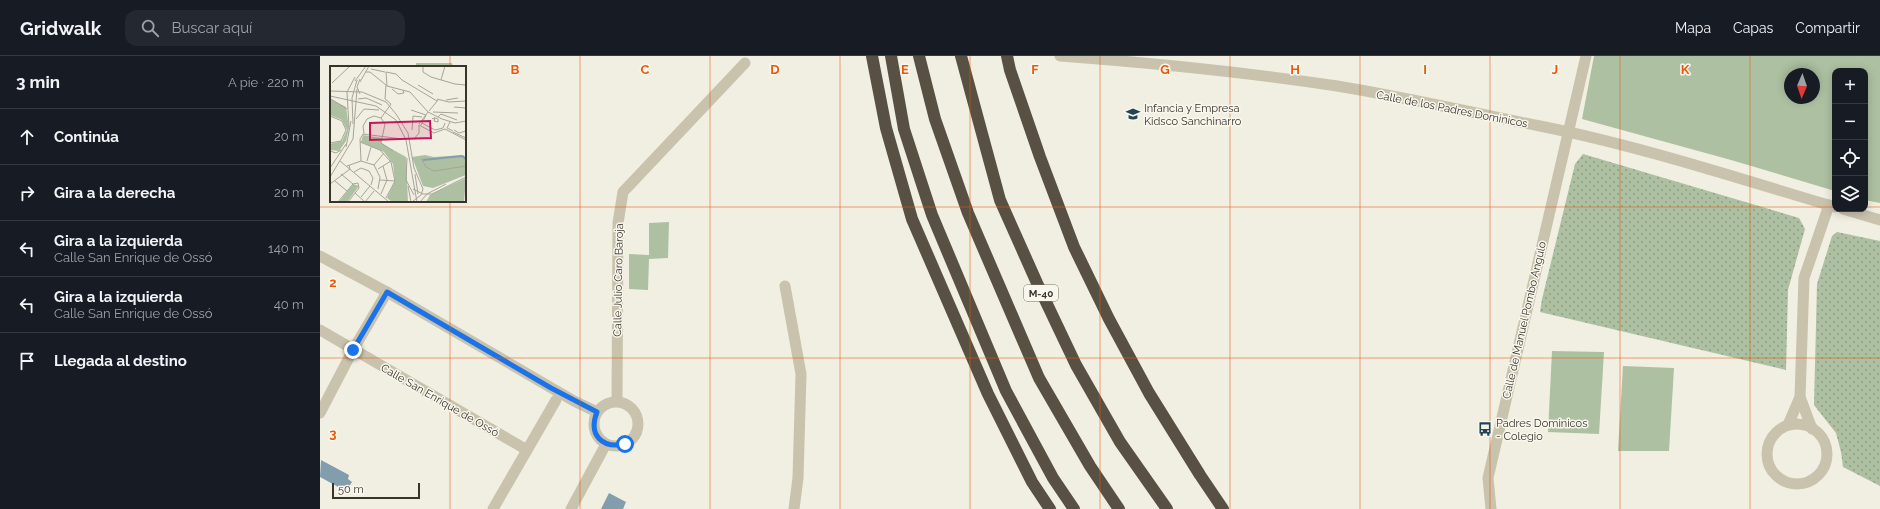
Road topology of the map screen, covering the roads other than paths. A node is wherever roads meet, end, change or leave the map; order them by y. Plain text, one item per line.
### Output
1 (872, 56) edge
2 (891, 56) edge
3 (919, 56) edge
4 (961, 56) edge
5 (1007, 56) edge
6 (1060, 56) edge
7 (1586, 56) edge
8 (745, 63) dead end
9 (1568, 131) junction
10 (1832, 206) edge
11 (1853, 212) edge
12 (1880, 220) edge
13 (320, 256) edge
14 (785, 286) dead end
15 (387, 292) junction
16 (320, 330) edge
17 (353, 350) junction
18 (1800, 397) junction
19 (556, 400) dead end
20 (618, 401) junction
21 (597, 412) junction
22 (320, 413) edge
23 (1788, 425) junction
24 (1812, 429) junction
25 (606, 444) junction
26 (527, 450) junction
27 (1223, 507) edge
28 (493, 509) edge
29 (571, 509) edge
30 (794, 509) edge
31 (1050, 509) edge
32 (1074, 509) edge
33 (1119, 509) edge
34 (1167, 509) edge
35 (1491, 509) edge

1 - 31 highway
2 - 32 highway
3 - 33 highway
4 - 34 highway, M-40
5 - 27 highway
6 - 9 street, Calle de los Padres Dominicos
7 - 9 street, Calle de Manuel Pombo Angulo
8 - 20 street, Calle Julio Caro Baroja
9 - 10 street, Calle de los Padres Dominicos
9 - 35 street, Calle de Manuel Pombo Angulo
10 - 18 street
11 - 12 street
13 - 15 street
14 - 30 street
15 - 17 street
15 - 21 street
16 - 17 street, Calle San Enrique de Ossó
17 - 22 street
17 - 26 street, Calle San Enrique de Ossó
18 - 23 street
18 - 24 street
19 - 26 street
20 - 21 street
20 - 25 street
21 - 25 street
23 - 24 street
23 - 24 street
25 - 29 street
26 - 28 street

